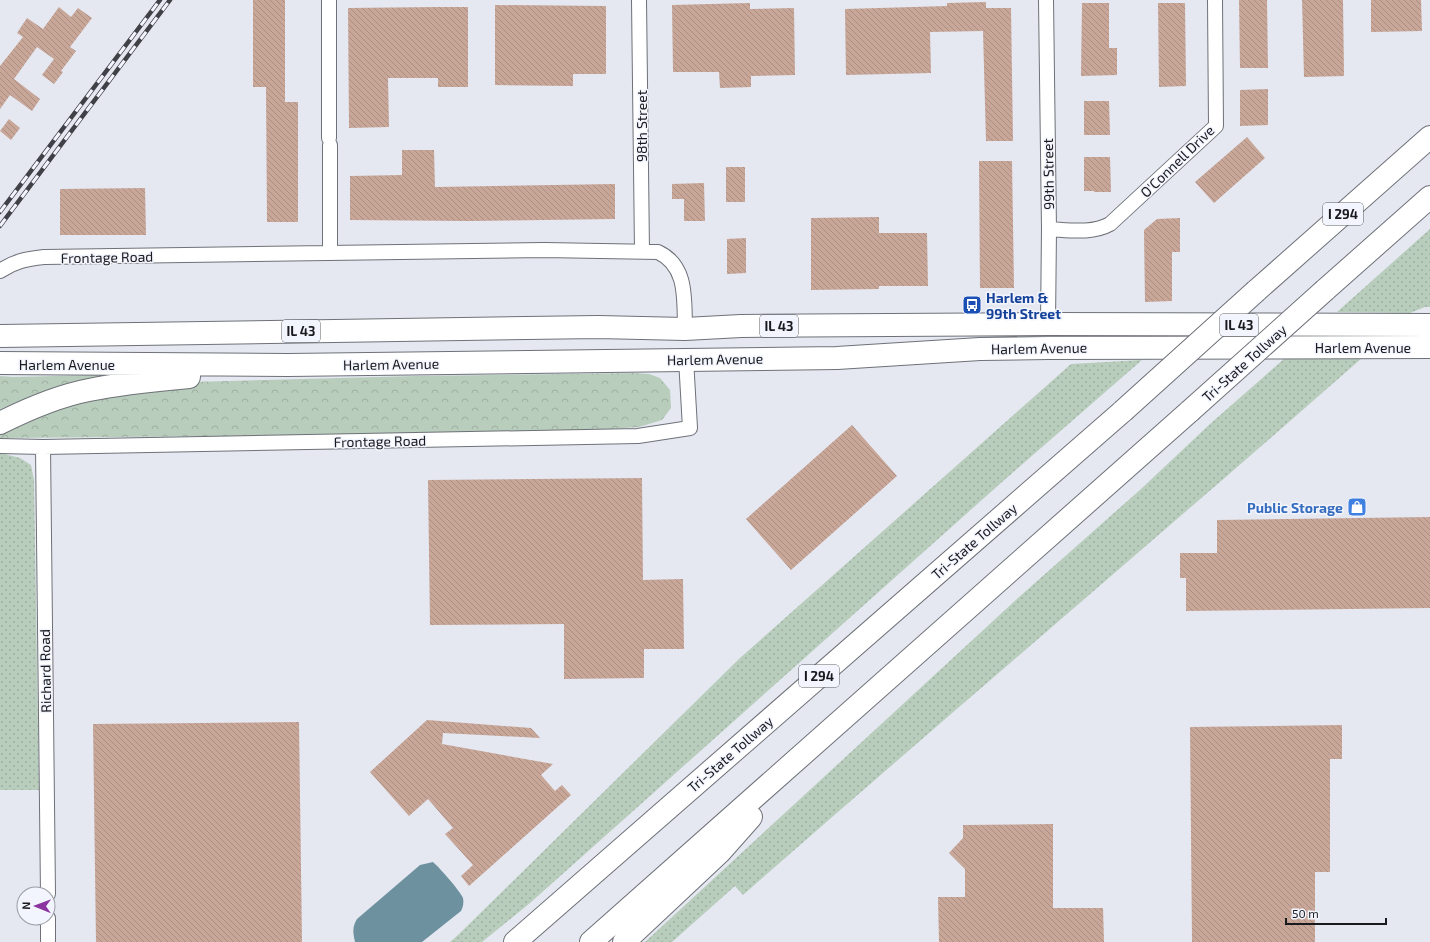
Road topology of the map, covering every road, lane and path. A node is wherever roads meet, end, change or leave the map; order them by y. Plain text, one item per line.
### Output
1 (329, 0) edge
2 (639, 0) edge
3 (1046, 0) edge
4 (1215, 0) edge
5 (1430, 136) edge
6 (1430, 197) edge
7 (1049, 229) junction
8 (642, 251) junction
9 (330, 253) junction
10 (0, 272) edge
11 (1048, 324) junction
12 (1430, 326) edge
13 (685, 329) junction
14 (2, 336) edge
15 (1430, 347) edge
16 (1049, 348) junction
17 (686, 360) junction
18 (0, 364) edge
19 (288, 365) junction
20 (0, 422) edge
21 (0, 446) edge
22 (43, 447) junction
23 (813, 747) junction
24 (48, 886) edge
25 (48, 926) edge
26 (48, 942) edge
27 (515, 942) edge
28 (591, 942) edge
29 (624, 942) edge

1 - 9 street
2 - 8 street, 98th Street
3 - 7 street, 99th Street
4 - 7 street, O'Connell Drive
5 - 27 main road, Tri-State Tollway / I 294, bridge
6 - 23 main road, Tri-State Tollway, bridge
7 - 11 street, 99th Street
8 - 9 street, Frontage Road
8 - 13 street, Frontage Road
9 - 10 street, Frontage Road
11 - 12 main road, Harlem Avenue / IL 43
11 - 13 main road, Harlem Avenue / IL 43
11 - 16 main road, 99th Street
13 - 14 main road, Harlem Avenue / IL 43
15 - 16 main road, Harlem Avenue / IL 43
16 - 17 main road, Harlem Avenue / IL 43
17 - 19 main road, Harlem Avenue / IL 43
17 - 22 street, Frontage Road
18 - 19 main road, Harlem Avenue / IL 43
19 - 20 main road
21 - 22 street, Frontage Road
22 - 24 street, Richard Road
23 - 28 main road, Tri-State Tollway
23 - 29 main road
25 - 26 street

